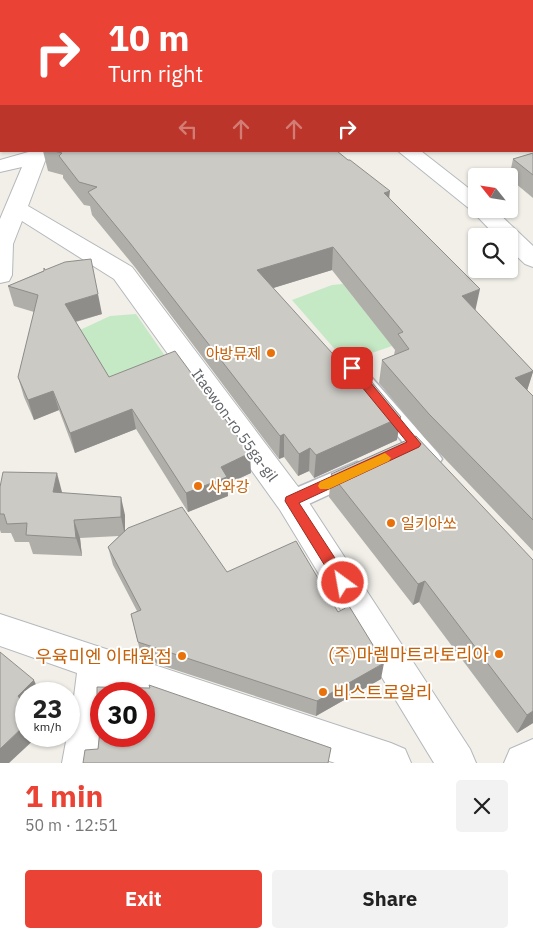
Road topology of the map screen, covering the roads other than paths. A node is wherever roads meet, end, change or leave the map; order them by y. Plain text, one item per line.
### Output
1 (409, 152) edge
2 (41, 154) edge
3 (0, 166) edge
4 (468, 199) edge
5 (16, 208) junction
6 (490, 218) edge
7 (533, 259) edge
8 (0, 275) edge
9 (352, 368) dead end
10 (397, 452) junction
11 (441, 472) edge
12 (291, 501) junction
13 (0, 630) edge
14 (97, 662) junction
15 (533, 758) edge
16 (82, 763) edge
17 (391, 763) edge
18 (456, 763) edge
19 (524, 763) edge

1 - 4 street
2 - 3 street
2 - 5 street
5 - 8 street
5 - 12 street, Itaewon-ro 55ga-gil
6 - 7 street
9 - 10 lane
10 - 11 lane
10 - 12 lane
12 - 18 street, Itaewon-ro 55ga-gil
13 - 14 street
14 - 16 street
14 - 17 street
15 - 19 street

